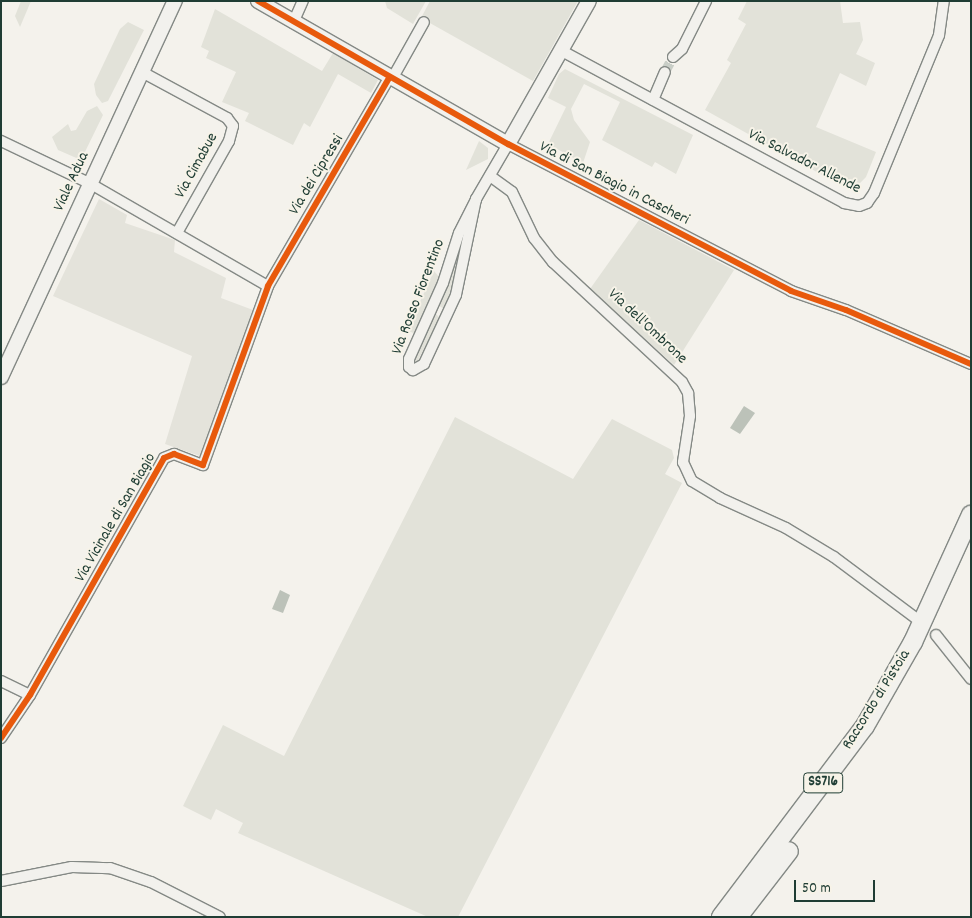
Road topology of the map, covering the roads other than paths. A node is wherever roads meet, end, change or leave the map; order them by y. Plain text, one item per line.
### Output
1 (175, 1) edge
2 (258, 1) edge
3 (303, 1) edge
4 (589, 1) edge
5 (706, 1) edge
6 (944, 1) edge
7 (424, 22) dead end
8 (293, 23) junction
9 (562, 51) junction
10 (677, 57) tunnel mouth
11 (142, 72) junction
12 (668, 74) tunnel mouth
13 (391, 79) junction
14 (656, 96) junction
15 (1, 141) edge
16 (508, 144) junction
17 (490, 176) junction
18 (91, 184) junction
19 (476, 199) junction
20 (177, 233) junction
21 (268, 286) junction
22 (433, 306) junction
23 (448, 312) junction
24 (971, 364) edge
25 (1, 377) edge
26 (971, 515) edge
27 (971, 544) edge
28 (917, 619) dead end
29 (936, 635) dead end
30 (971, 679) edge
31 (1, 682) edge
32 (30, 695) junction
33 (1, 738) edge
34 (1, 881) edge
35 (220, 917) edge
36 (721, 917) edge
37 (738, 917) edge

1 - 11 street, Viale Adua
2 - 8 street, Via di San Biagio in Cascheri
3 - 8 street
4 - 9 street
5 - 10 street
6 - 14 street, Via Salvador Allende
7 - 13 street, Via dei Cipressi
8 - 13 street, Via di San Biagio in Cascheri
9 - 14 street, Via Salvador Allende
9 - 16 street
11 - 18 street, Viale Adua
11 - 20 street, Via Cimabue
12 - 14 street
13 - 16 street, Via di San Biagio in Cascheri
13 - 21 street, Via dei Cipressi
15 - 18 street
16 - 17 street, Via Rosso Fiorentino
16 - 24 street, Via di San Biagio in Cascheri
17 - 19 street, Via Rosso Fiorentino
17 - 28 street, Via dell'Ombrone
18 - 20 street
18 - 25 street, Viale Adua
19 - 22 street, Via Rosso Fiorentino
19 - 23 street, Via Rosso Fiorentino
20 - 21 street
21 - 32 street, Via Vicinale di San Biagio
22 - 23 street
22 - 23 street, Via Rosso Fiorentino
26 - 36 highway, Raccordo di Pistoia / SS716
27 - 37 highway, Raccordo di Pistoia / SS716
29 - 30 street
31 - 32 street
32 - 33 street, Via Vicinale di San Biagio
34 - 35 street

